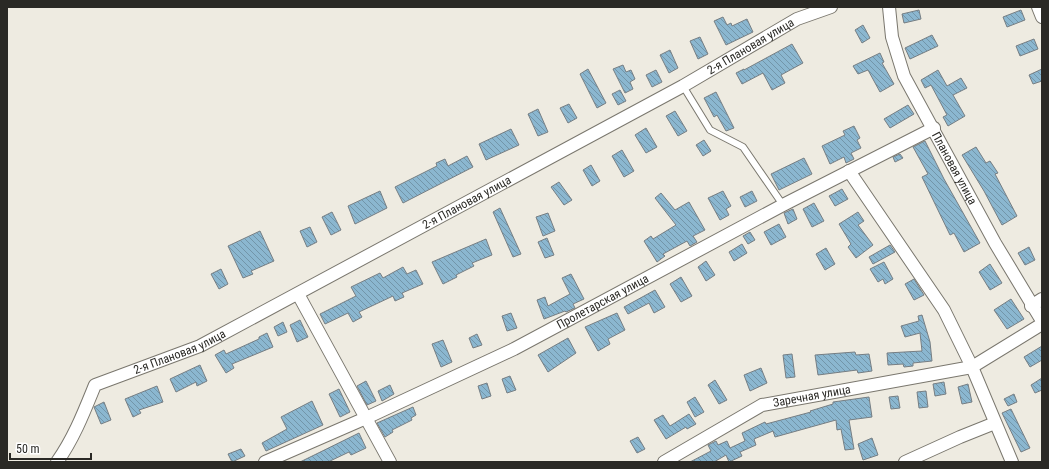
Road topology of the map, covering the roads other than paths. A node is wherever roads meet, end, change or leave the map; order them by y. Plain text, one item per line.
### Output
1 (831, 7) edge
2 (889, 7) edge
3 (1038, 7) edge
4 (1042, 17) edge
5 (683, 86) junction
6 (934, 128) junction
7 (848, 171) junction
8 (783, 205) junction
9 (298, 294) junction
10 (1042, 299) edge
11 (1031, 306) junction
12 (1042, 323) edge
13 (972, 367) junction
14 (366, 418) junction
15 (996, 423) junction
16 (57, 462) edge
17 (265, 462) edge
18 (390, 462) edge
19 (664, 462) edge
20 (905, 462) edge
21 (1012, 462) edge

1 - 5 street, 2-я Плановая улица
2 - 6 street, Плановая улица
3 - 4 street
5 - 8 lane
5 - 9 street, 2-я Плановая улица
6 - 7 street, Пролетарская улица
6 - 11 street, Плановая улица
7 - 8 street, Пролетарская улица
7 - 13 street
8 - 14 street, Пролетарская улица
9 - 14 street
9 - 16 street, 2-я Плановая улица
10 - 11 street
11 - 12 street, Плановая улица
12 - 13 street, Заречная улица
13 - 15 street
13 - 19 street, Заречная улица
14 - 17 street, Пролетарская улица
14 - 18 street
15 - 20 street
15 - 21 street

